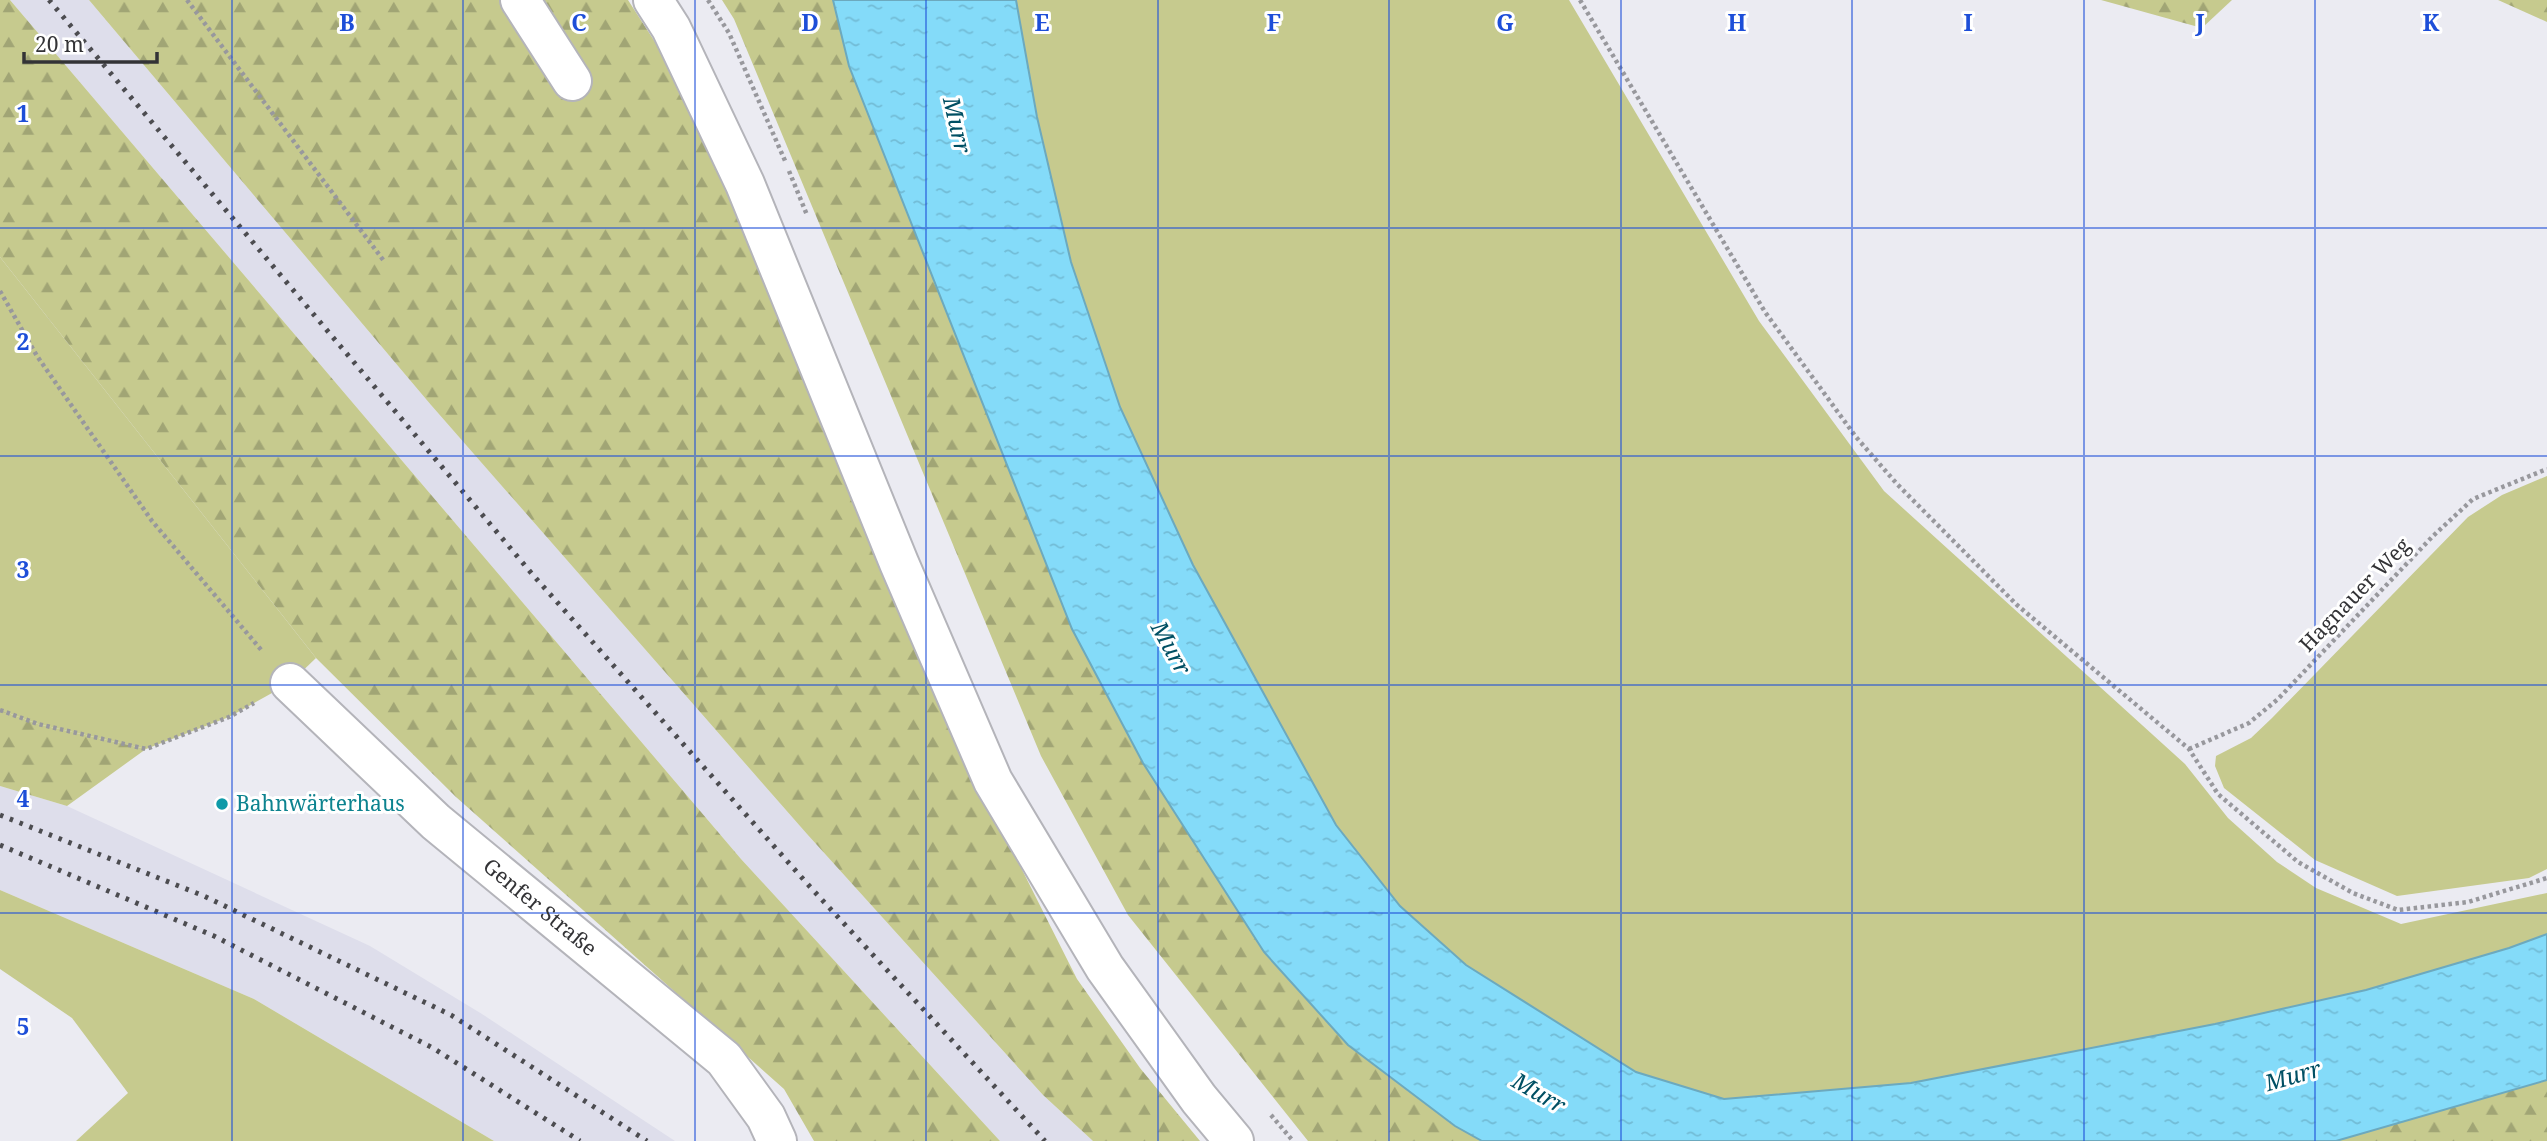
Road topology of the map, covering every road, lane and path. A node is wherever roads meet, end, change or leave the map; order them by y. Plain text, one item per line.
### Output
1 (187, 0) edge
2 (520, 0) edge
3 (653, 0) edge
4 (708, 0) edge
5 (1580, 0) edge
6 (572, 81) dead end
7 (811, 225) dead end
8 (384, 261) dead end
9 (0, 291) edge
10 (2547, 469) edge
11 (290, 683) junction
12 (0, 710) edge
13 (2189, 749) junction
14 (2547, 878) edge
15 (1266, 1110) dead end
16 (777, 1141) edge
17 (1234, 1141) edge
18 (1293, 1141) edge

1 - 8 path
2 - 6 street
3 - 17 street
4 - 7 path
5 - 13 path
9 - 11 path
10 - 13 path, Hagnauer Weg
11 - 12 path
11 - 16 street, Genfer Straße
13 - 14 path
15 - 18 path

